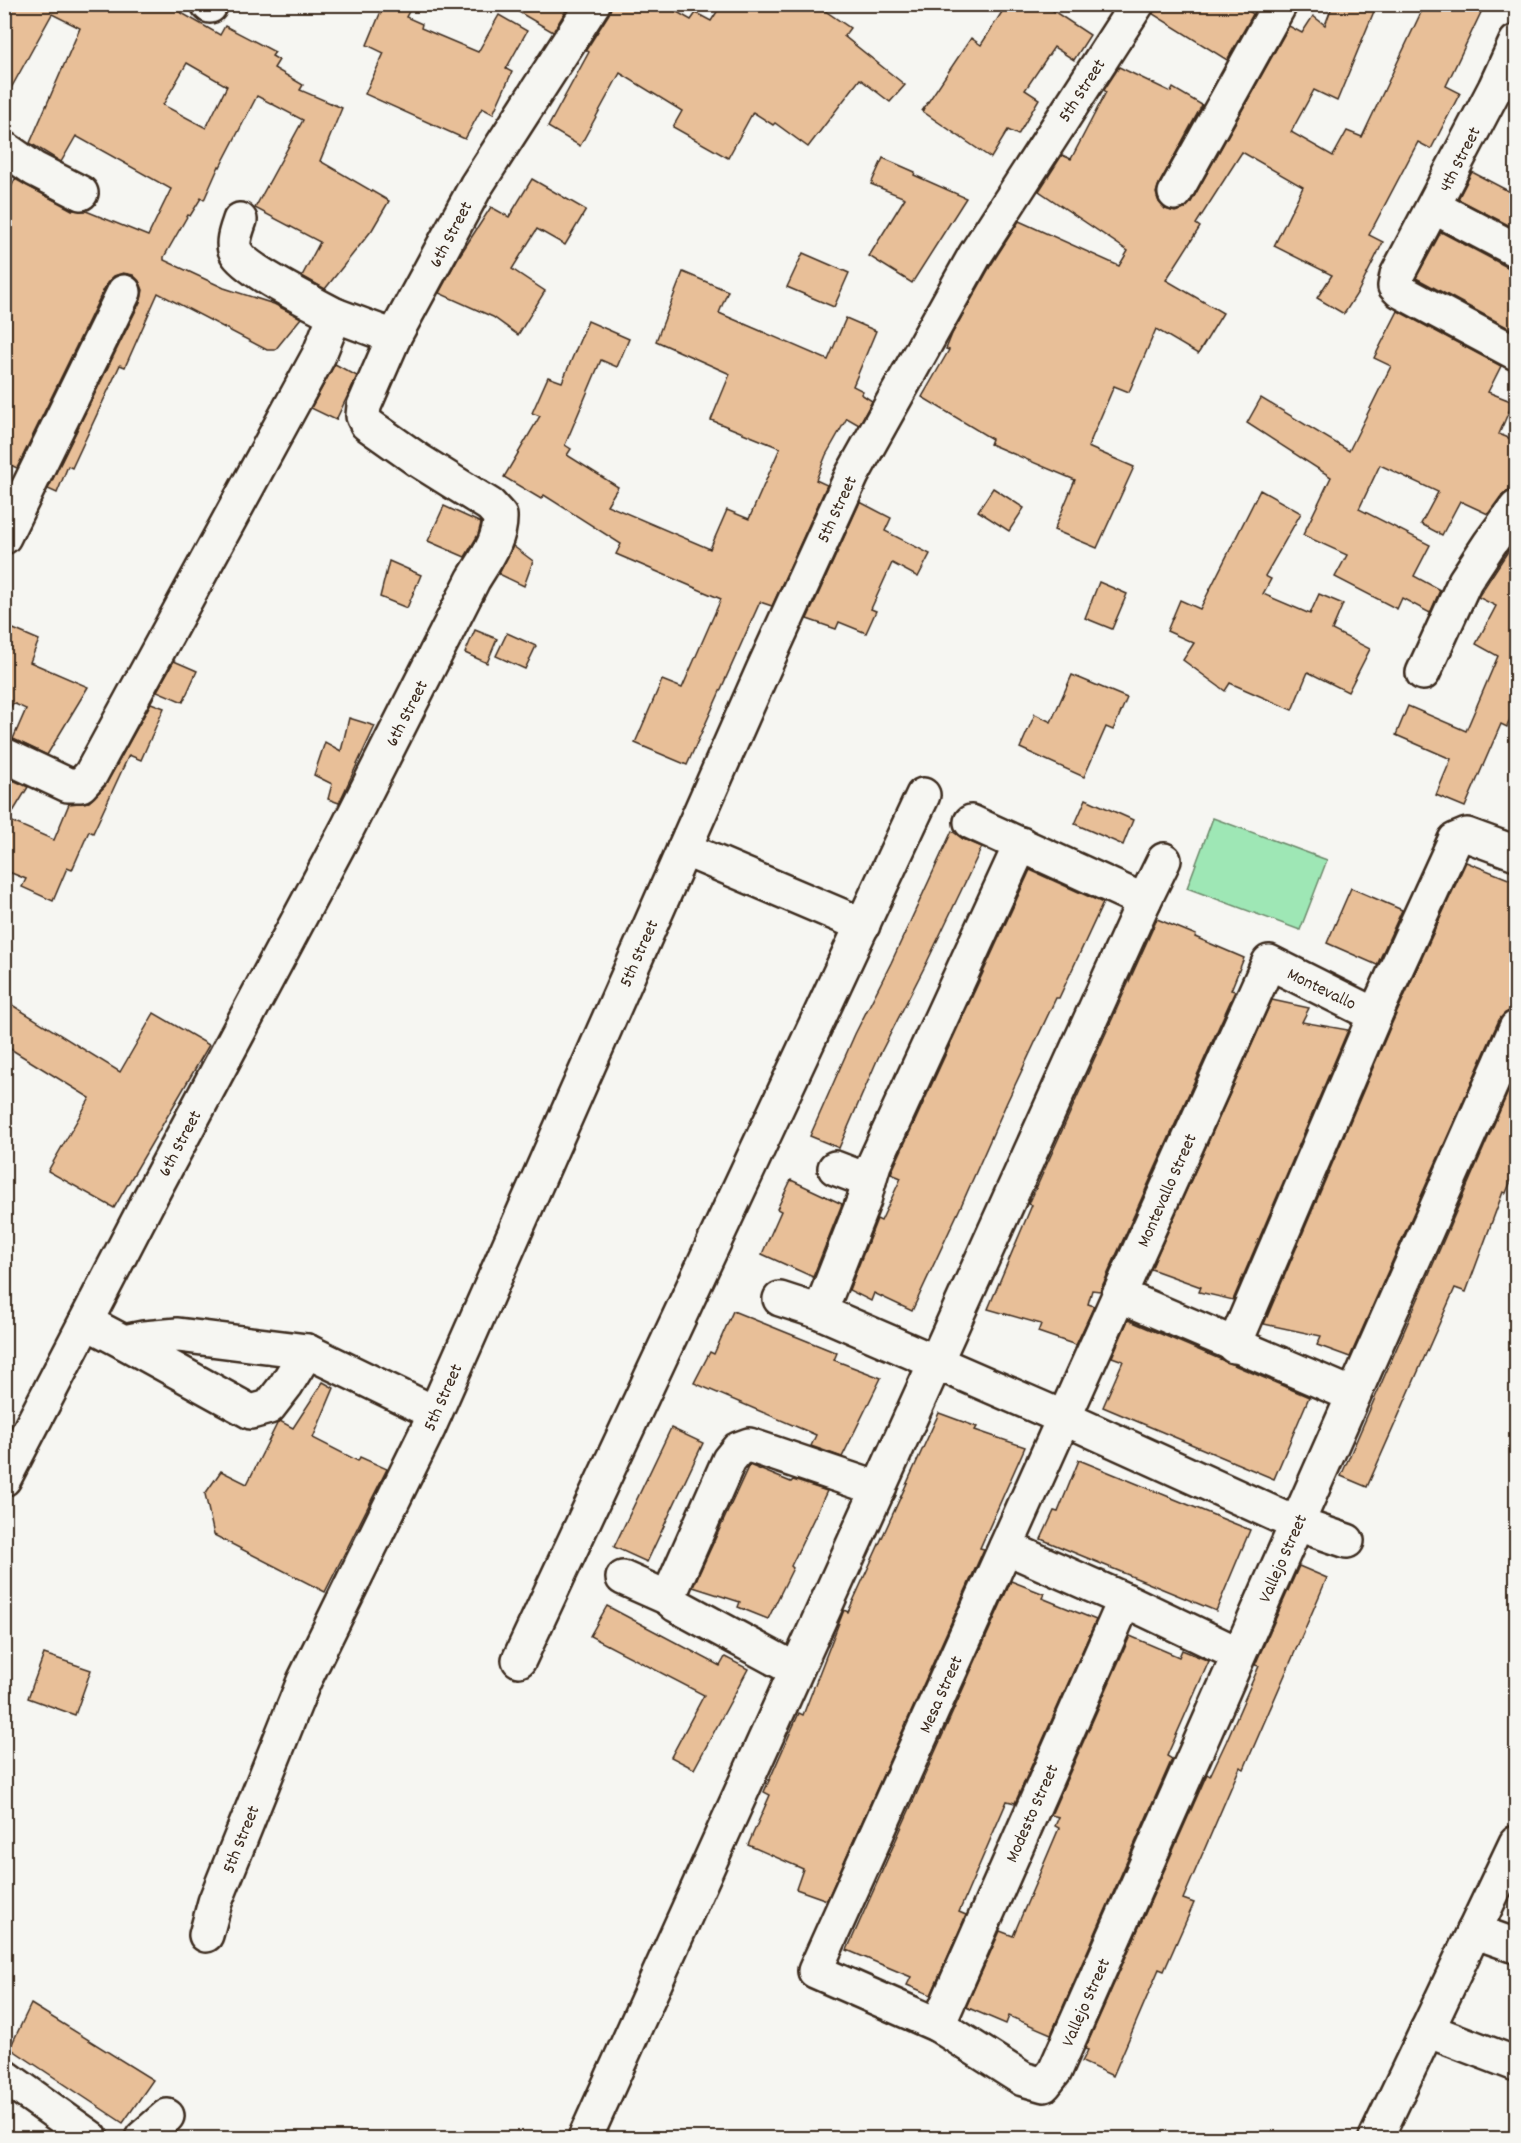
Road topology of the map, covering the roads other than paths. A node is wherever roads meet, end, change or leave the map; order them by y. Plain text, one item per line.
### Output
1 (593, 4) edge
2 (1137, 4) edge
3 (1280, 4) edge
4 (1516, 42) edge
5 (6, 153) edge
6 (81, 193) dead end
7 (1175, 193) dead end
8 (1434, 207) junction
9 (240, 220) dead end
10 (1516, 250) edge
11 (124, 292) dead end
12 (335, 315) junction
13 (394, 337) junction
14 (1516, 353) edge
15 (1516, 508) edge
16 (4, 537) edge
17 (1423, 673) dead end
18 (4, 755) edge
19 (923, 795) dead end
20 (971, 822) dead end
21 (1021, 844) junction
22 (1515, 848) edge
23 (684, 849) junction
24 (1164, 860) dead end
25 (1144, 901) junction
26 (862, 925) junction
27 (1269, 962) joint
28 (1375, 1015) junction
29 (1516, 1028) edge
30 (835, 1168) dead end
31 (869, 1181) junction
32 (1119, 1295) junction
33 (780, 1299) dead end
34 (820, 1312) junction
35 (86, 1322) junction
36 (124, 1342) junction
37 (1234, 1346) junction
38 (307, 1351) junction
39 (936, 1363) junction
40 (1353, 1395) junction
41 (435, 1413) junction
42 (1064, 1418) junction
43 (4, 1479) edge
44 (879, 1489) junction
45 (1297, 1524) junction
46 (1347, 1541) dead end
47 (1006, 1547) junction
48 (622, 1578) dead end
49 (668, 1598) junction
50 (1125, 1600) junction
51 (1238, 1654) junction
52 (519, 1660) dead end
53 (796, 1670) junction
54 (1516, 1843) edge
55 (1474, 1930) junction
56 (206, 1935) dead end
57 (1516, 1946) edge
58 (938, 2025) junction
59 (1427, 2030) junction
60 (1516, 2064) edge
61 (4, 2076) edge
62 (167, 2116) dead end
63 (1383, 2136) edge
64 (91, 2139) edge
65 (142, 2139) edge
66 (585, 2139) edge

1 - 13 street, 6th Street
2 - 23 street, 5th Street
3 - 7 street
4 - 8 street, 4th Street
5 - 6 street
8 - 10 street
8 - 14 street, 4th Street
9 - 12 street
11 - 16 street
12 - 13 street
12 - 18 street
13 - 35 street, 6th Street
15 - 17 street
19 - 26 street
20 - 21 street
21 - 25 street
21 - 31 street
22 - 28 street
23 - 26 street
23 - 41 street, 5th Street
24 - 25 street
25 - 39 street
26 - 52 street
27 - 28 street, Montevallo
27 - 32 street, Montevallo Street
28 - 37 street
29 - 40 street, Vallejo Street
30 - 31 street
31 - 34 street
32 - 37 street
32 - 42 street, Montevallo Street
33 - 34 street
34 - 39 street
35 - 36 street
35 - 43 street, 6th Street
36 - 38 street
36 - 38 street
37 - 40 street
38 - 41 street
39 - 42 street
39 - 44 street
40 - 45 street, Vallejo Street
41 - 56 street, 5th Street
42 - 45 street
42 - 47 street, Mesa Street
44 - 49 street
44 - 53 street
45 - 46 street
45 - 51 street, Vallejo Street
47 - 50 street
47 - 58 street, Mesa Street
48 - 49 street
49 - 53 street
50 - 51 street
50 - 58 street, Modesto Street
51 - 58 street, Vallejo Street
53 - 66 street
54 - 55 street
55 - 57 street
55 - 59 street
59 - 60 street
59 - 63 street
61 - 64 street
62 - 65 street

